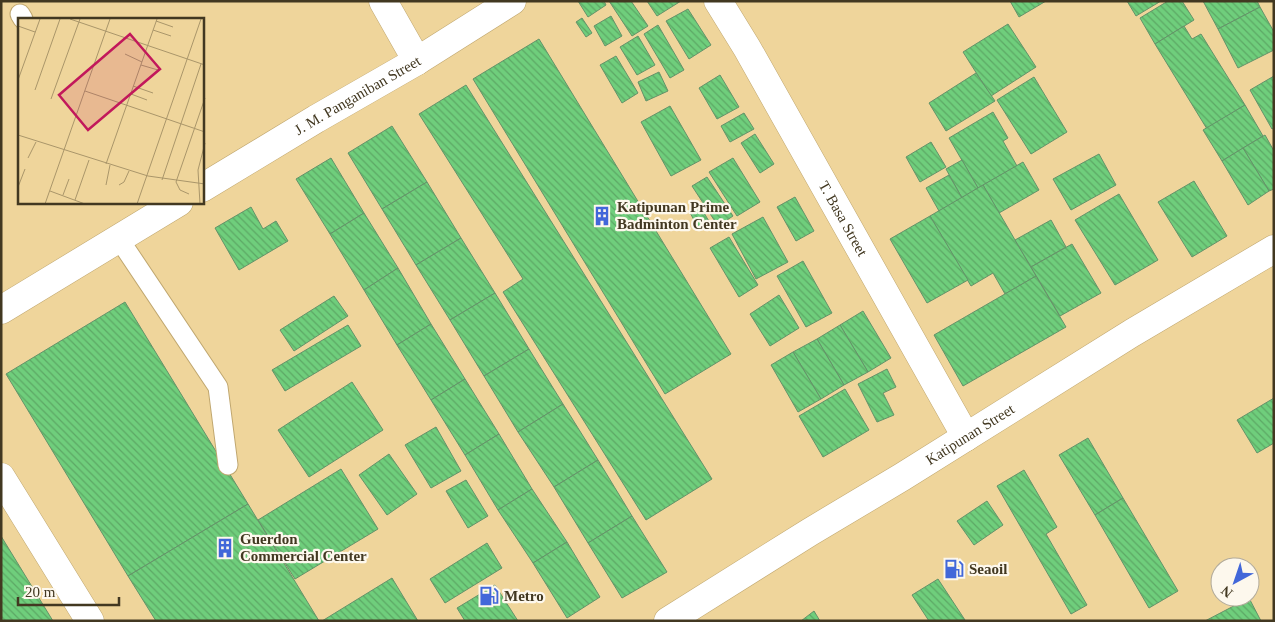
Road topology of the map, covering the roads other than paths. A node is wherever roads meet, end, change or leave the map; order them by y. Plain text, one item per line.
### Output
1 (382, 1) edge
2 (512, 1) edge
3 (718, 1) edge
4 (417, 61) junction
5 (204, 187) edge
6 (161, 207) edge
7 (119, 239) junction
8 (1274, 248) edge
9 (1, 310) edge
10 (966, 437) junction
11 (228, 465) dead end
12 (1, 477) edge
13 (90, 621) edge
14 (668, 621) edge

1 - 4 street
2 - 4 street, J. M. Panganiban Street
3 - 10 street, T. Basa Street
4 - 5 street, J. M. Panganiban Street
6 - 7 street
7 - 9 street
7 - 11 lane
8 - 10 street, Katipunan Street
10 - 14 street, Katipunan Street
12 - 13 street

